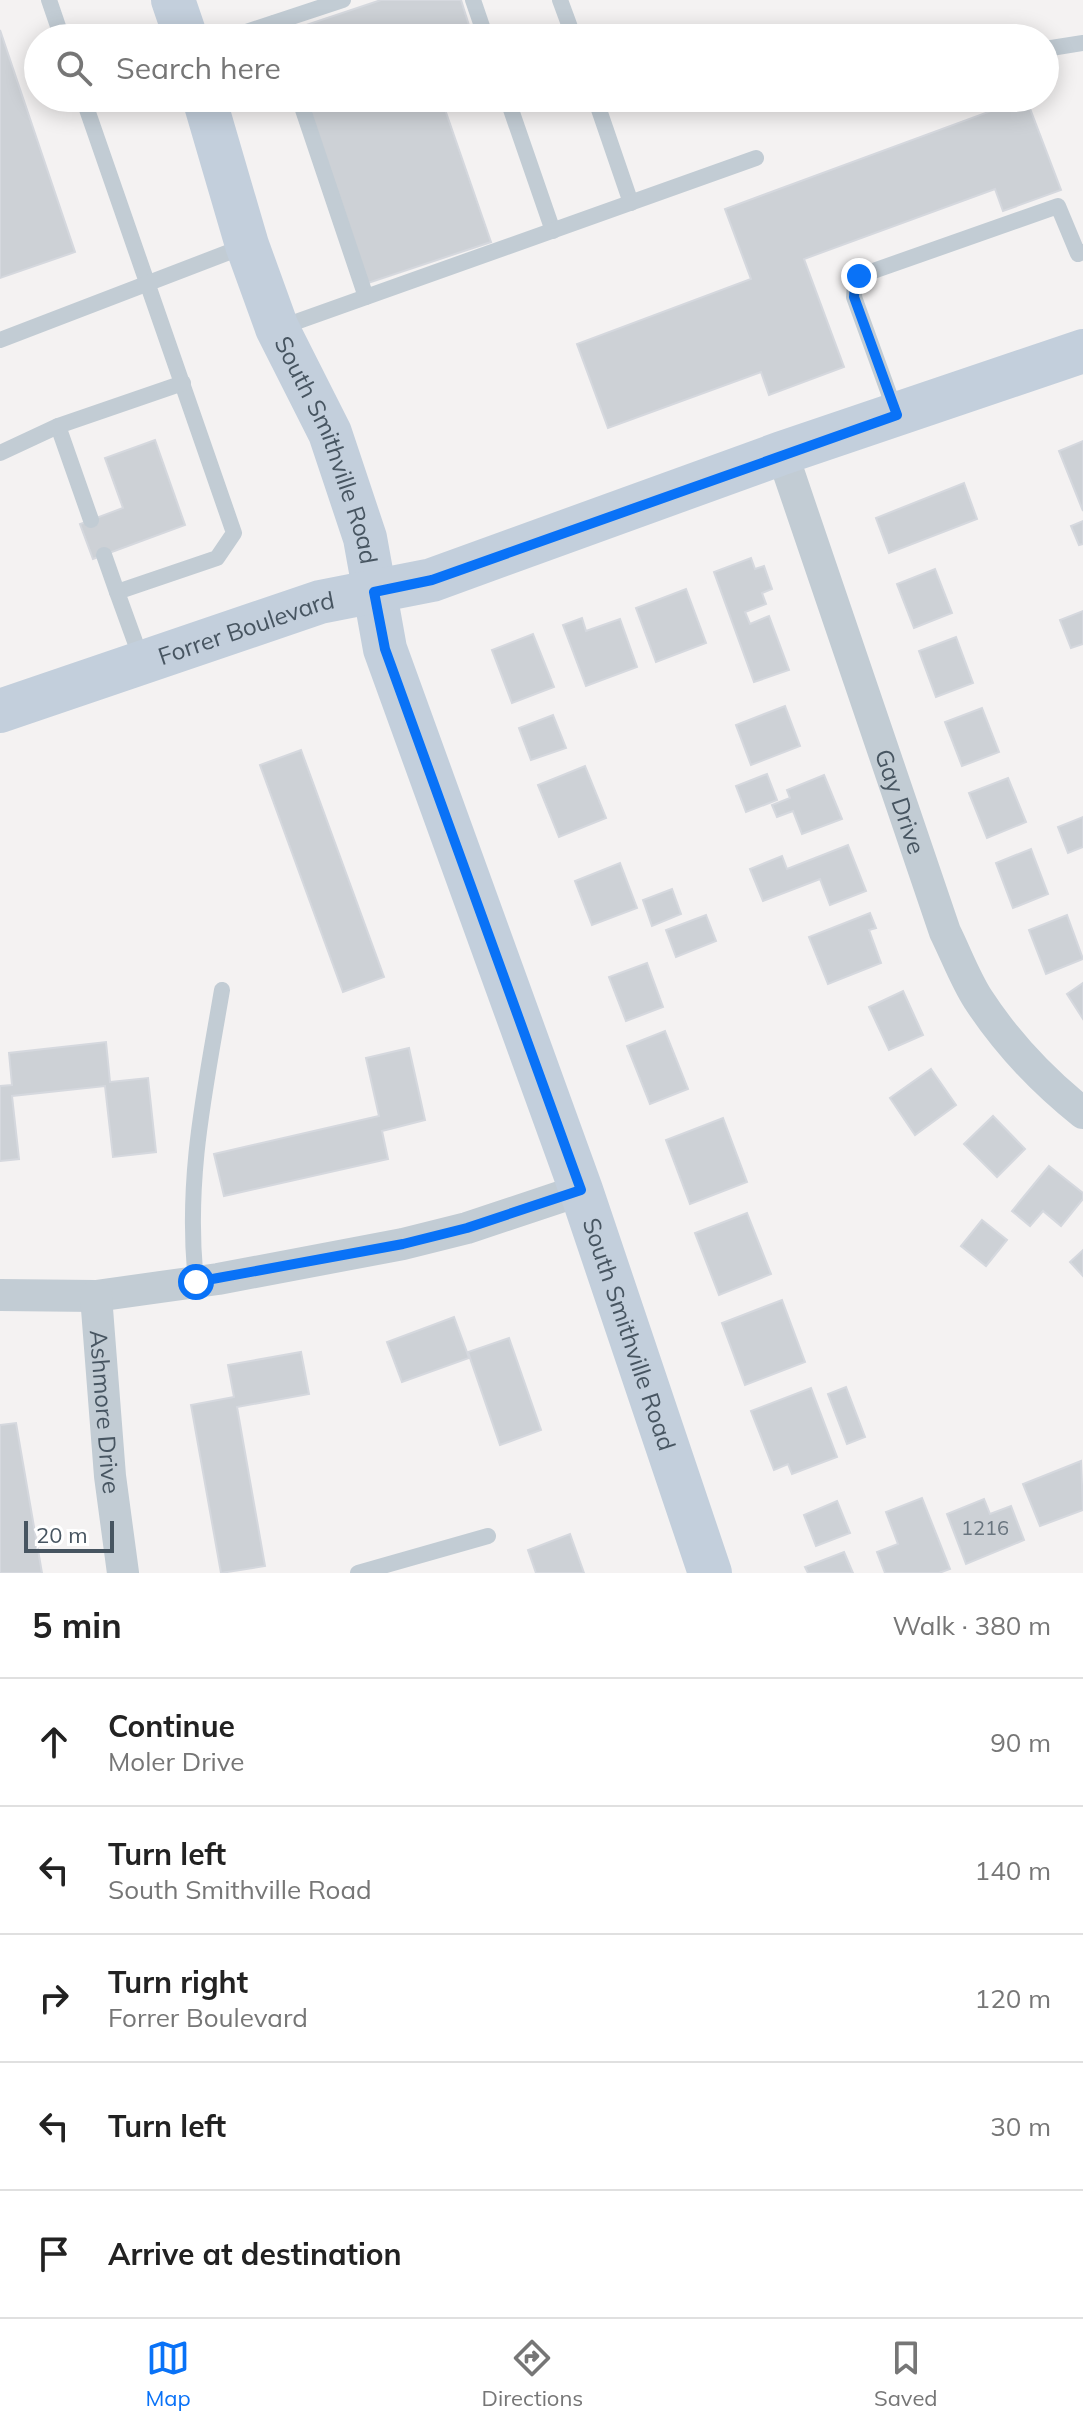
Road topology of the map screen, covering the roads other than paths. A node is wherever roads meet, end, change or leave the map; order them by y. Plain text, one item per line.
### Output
1 (49, 0) edge
2 (343, 0) edge
3 (473, 0) edge
4 (560, 0) edge
5 (57, 24) edge
6 (289, 24) edge
7 (481, 24) edge
8 (569, 24) edge
9 (1083, 43) edge
10 (1059, 48) edge
11 (88, 112) edge
12 (208, 112) edge
13 (304, 112) edge
14 (512, 112) edge
15 (600, 112) edge
16 (756, 158) dead end
17 (631, 203) junction
18 (553, 231) junction
19 (247, 245) junction
20 (1080, 253) edge
21 (147, 283) junction
22 (366, 297) junction
23 (277, 328) junction
24 (0, 340) edge
25 (1083, 351) edge
26 (183, 383) junction
27 (897, 415) junction
28 (58, 426) junction
29 (0, 453) edge
30 (782, 453) junction
31 (91, 520) dead end
32 (104, 555) dead end
33 (117, 592) junction
34 (374, 592) junction
35 (143, 663) junction
36 (0, 711) edge
37 (222, 990) dead end
38 (1083, 1113) edge
39 (581, 1190) junction
40 (196, 1282) junction
41 (0, 1295) edge
42 (96, 1296) junction
43 (488, 1536) dead end
44 (123, 1573) edge
45 (358, 1573) edge
46 (710, 1573) edge

1 - 5 lane
2 - 6 lane
3 - 7 lane
4 - 8 lane
9 - 10 lane
11 - 21 lane
12 - 19 main road, South Smithville Road
13 - 22 lane
14 - 18 lane
15 - 17 lane
16 - 17 lane
17 - 18 lane
18 - 22 lane
19 - 21 lane
19 - 23 main road, South Smithville Road
20 - 27 lane
21 - 24 lane
21 - 26 lane
22 - 23 lane
23 - 34 main road, South Smithville Road
25 - 27 main road, Forrer Boulevard
26 - 28 lane
26 - 33 lane
27 - 30 main road, Forrer Boulevard
28 - 29 lane
28 - 31 lane
30 - 34 main road, Forrer Boulevard
30 - 38 street, Gay Drive
32 - 33 lane
33 - 35 lane
34 - 35 main road, Forrer Boulevard
34 - 39 main road, South Smithville Road
35 - 36 main road, Forrer Boulevard
37 - 40 lane
39 - 40 street
39 - 46 main road, South Smithville Road
40 - 42 street
41 - 42 street
42 - 44 street, Ashmore Drive
43 - 45 lane

